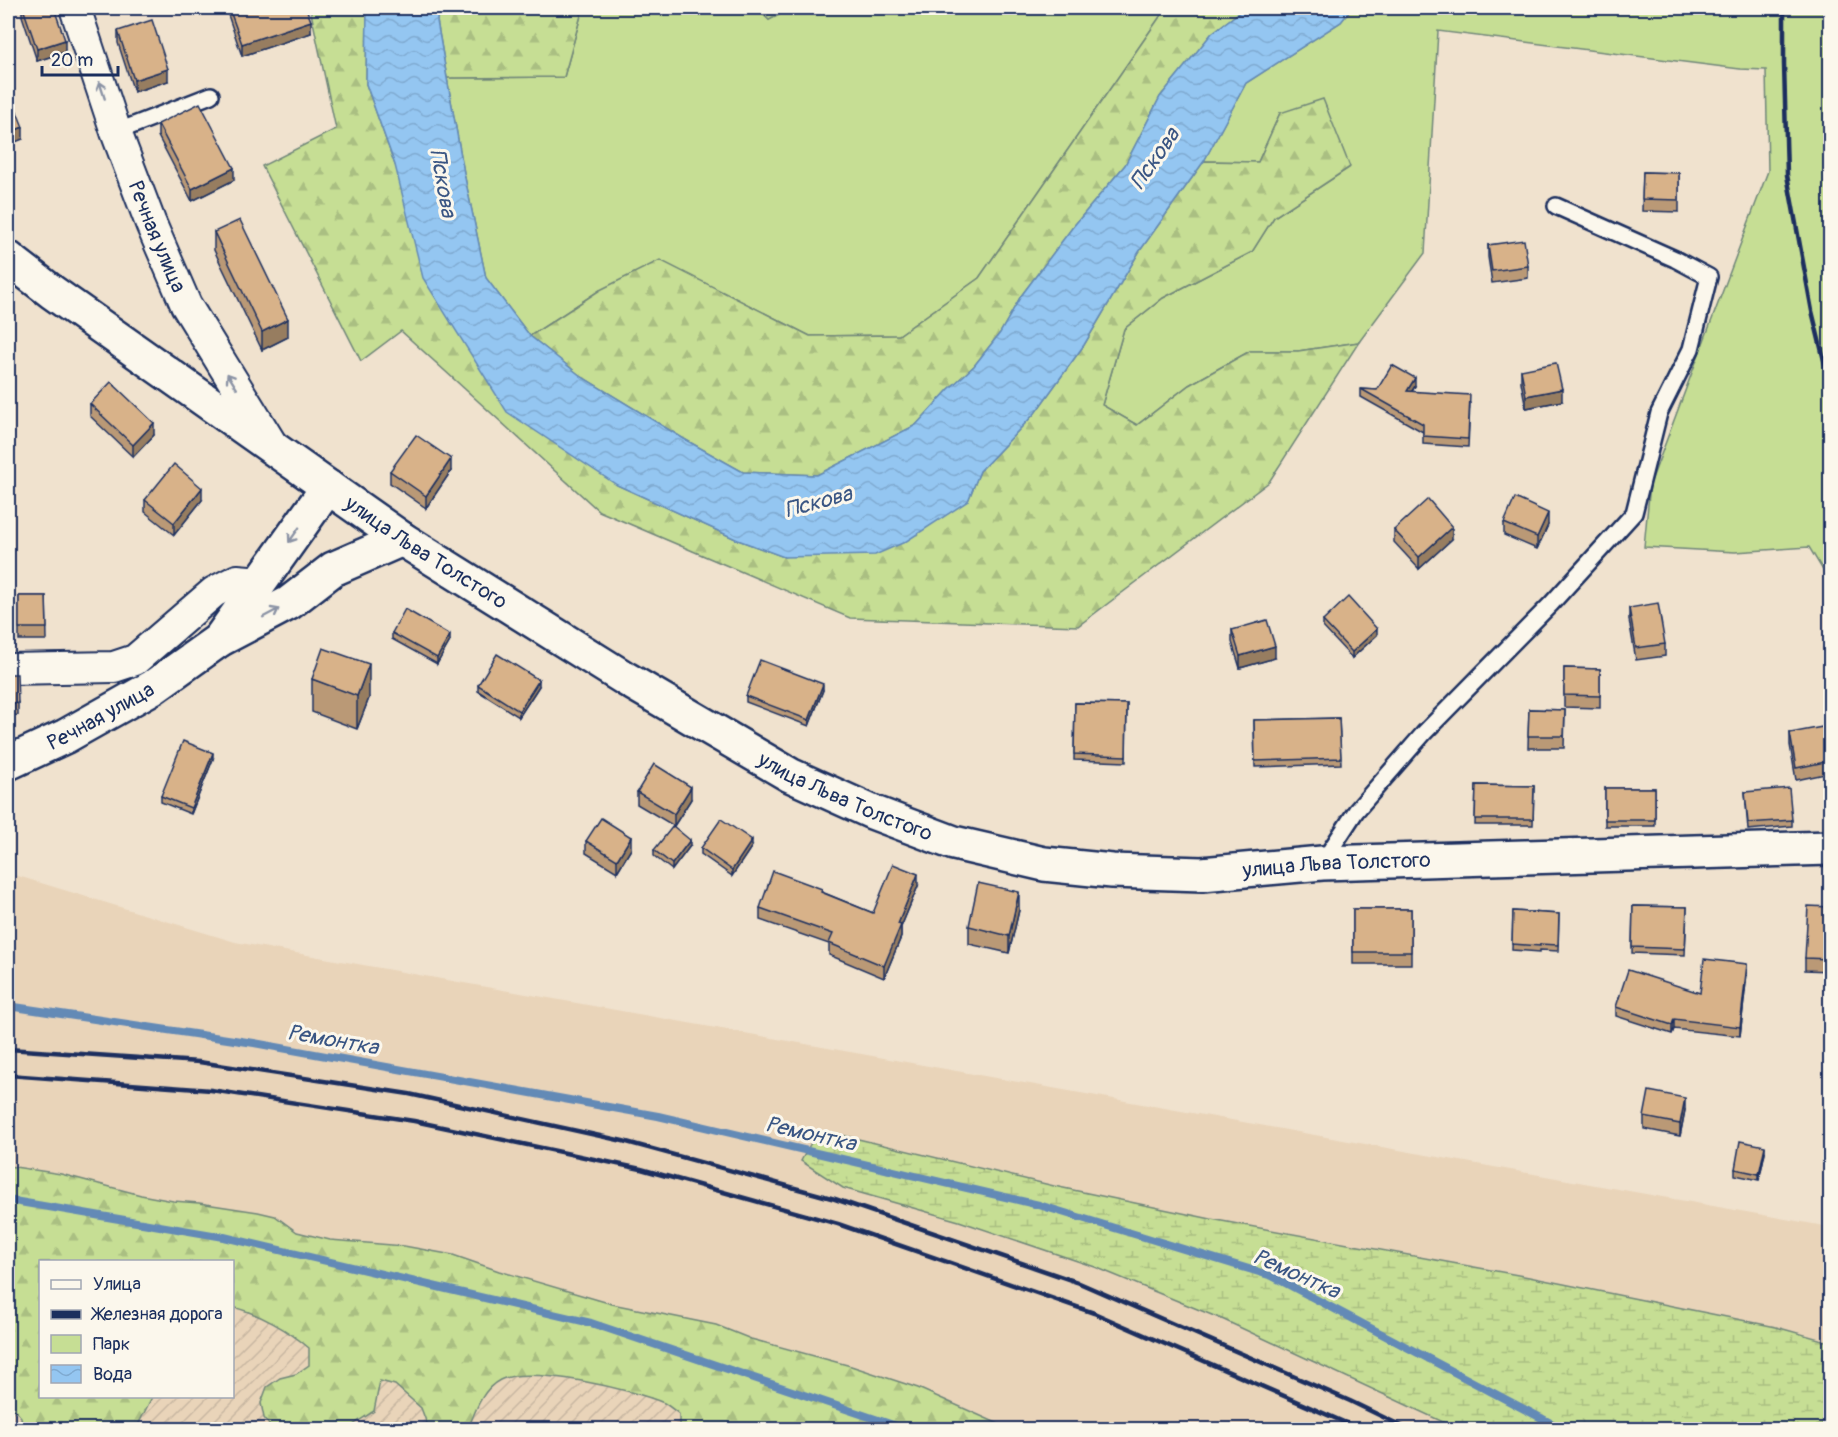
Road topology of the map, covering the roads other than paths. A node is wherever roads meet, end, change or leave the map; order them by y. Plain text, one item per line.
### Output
1 (75, 8) edge
2 (211, 95) dead end
3 (116, 132) junction
4 (1556, 206) dead end
5 (8, 258) edge
6 (275, 448) junction
7 (328, 487) junction
8 (402, 539) junction
9 (261, 582) junction
10 (219, 640) junction
11 (8, 669) edge
12 (8, 763) edge
13 (1830, 848) edge
14 (1322, 863) junction

3 -> 1 street, Речная улица
2 - 3 lane
6 -> 3 street, Речная улица
4 - 14 lane
5 - 6 main road, улица Льва Толстого
6 - 7 main road, улица Льва Толстого
7 - 8 main road, улица Льва Толстого
7 -> 9 main road
10 -> 8 main road
8 - 14 main road, улица Льва Толстого
9 - 10 main road
9 - 11 street
10 - 12 main road, Речная улица
13 - 14 main road, улица Льва Толстого

